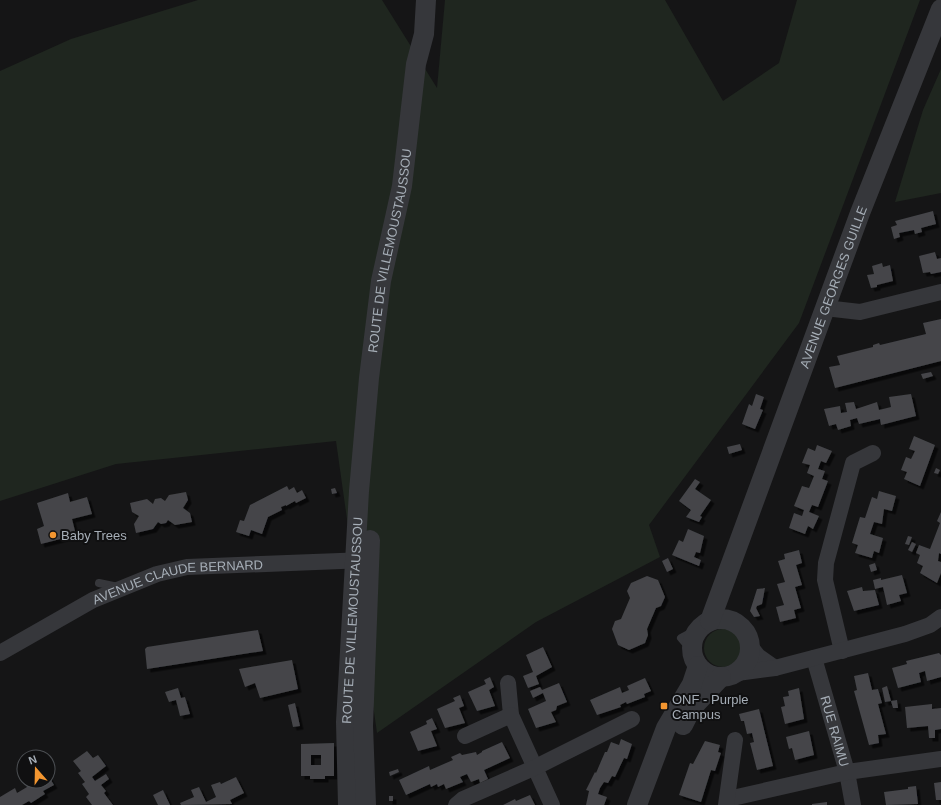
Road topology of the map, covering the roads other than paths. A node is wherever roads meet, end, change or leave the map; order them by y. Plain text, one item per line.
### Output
1 (415, 1) edge
2 (941, 9) edge
3 (941, 292) edge
4 (825, 308) junction
5 (874, 453) dead end
6 (363, 560) junction
7 (730, 567) junction
8 (99, 583) dead end
9 (121, 588) junction
10 (941, 617) edge
11 (733, 622) junction
12 (705, 624) junction
13 (750, 646) junction
14 (842, 651) junction
15 (0, 653) edge
16 (695, 658) junction
17 (814, 658) junction
18 (775, 668) junction
19 (729, 675) junction
20 (508, 683) dead end
21 (511, 715) junction
22 (632, 719) dead end
23 (465, 736) dead end
24 (735, 740) dead end
25 (941, 759) edge
26 (536, 767) junction
27 (650, 772) junction
28 (847, 772) junction
29 (727, 802) edge
30 (348, 805) edge
31 (366, 805) edge
32 (456, 805) edge
33 (552, 805) edge
34 (637, 805) edge
35 (853, 805) edge

1 - 6 street, ROUTE DE VILLEMOUSTAUSSOU
2 - 4 street, AVENUE GEORGES GUILLE
3 - 4 street
4 - 7 street, AVENUE GEORGES GUILLE
5 - 14 street
6 - 9 street, AVENUE CLAUDE BERNARD
6 - 30 street, ROUTE DE VILLEMOUSTAUSSOU
6 - 31 street, ROUTE DE VILLEMOUSTAUSSOU
7 - 11 street, AVENUE GEORGES GUILLE
7 - 12 street, AVENUE GEORGES GUILLE
8 - 9 lane
9 - 15 street, AVENUE CLAUDE BERNARD
10 - 14 street
11 - 12 street
11 - 13 street
12 - 16 street
13 - 18 street
13 - 19 street
14 - 17 street
16 - 19 street
16 - 27 street
17 - 18 street
17 - 28 street, RUE RAIMU
18 - 19 street
19 - 27 street
20 - 21 street
21 - 23 street
21 - 26 street
22 - 26 street
24 - 29 street
25 - 28 street
26 - 32 street
26 - 33 street
27 - 34 street
28 - 29 street
28 - 35 street, RUE RAIMU

